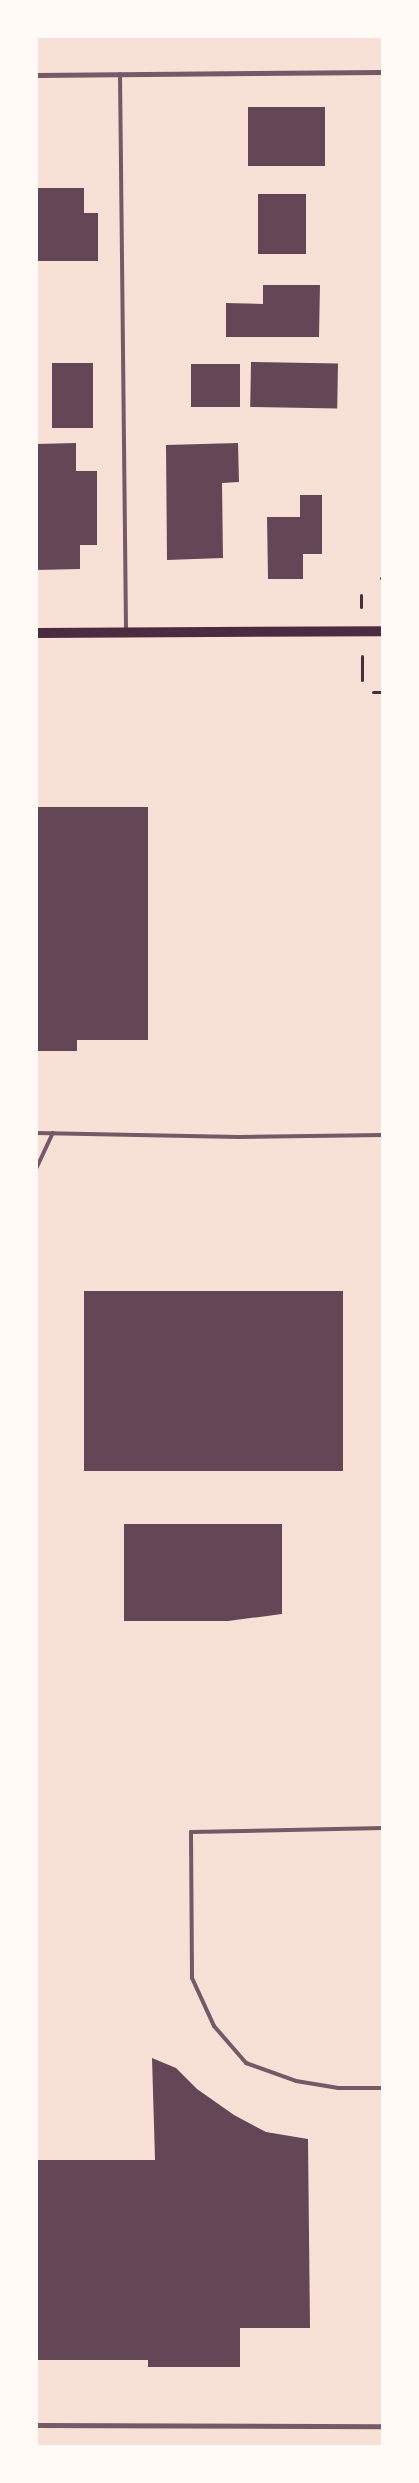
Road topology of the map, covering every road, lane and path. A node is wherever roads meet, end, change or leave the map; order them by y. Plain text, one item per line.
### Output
1 (383, 72) edge
2 (120, 74) junction
3 (36, 75) edge
4 (383, 631) edge
5 (126, 633) junction
6 (36, 634) edge
7 (373, 692) dead end
8 (383, 692) edge
9 (36, 1133) edge
10 (53, 1133) junction
11 (383, 1135) edge
12 (36, 1170) edge
13 (383, 1828) edge
14 (383, 2088) edge
15 (36, 2425) edge
16 (383, 2426) edge

1 - 2 street
2 - 3 street
2 - 5 lane
4 - 5 main road
5 - 6 main road
7 - 8 path
9 - 10 lane
10 - 11 lane
10 - 12 lane
13 - 14 lane
15 - 16 street

